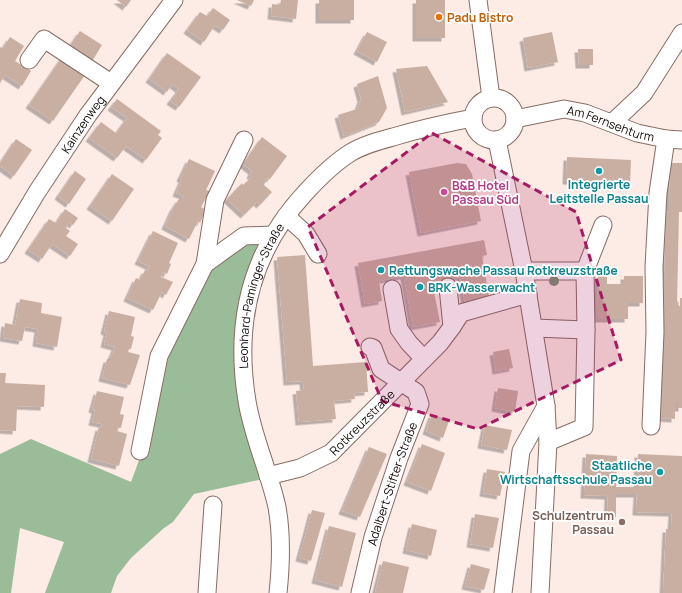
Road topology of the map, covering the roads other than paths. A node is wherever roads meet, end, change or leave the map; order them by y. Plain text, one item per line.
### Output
1 (174, 0) edge
2 (478, 0) edge
3 (682, 33) edge
4 (29, 60) dead end
5 (111, 83) junction
6 (491, 98) junction
7 (473, 118) junction
8 (516, 119) junction
9 (612, 123) junction
10 (244, 140) dead end
11 (497, 140) junction
12 (674, 140) edge
13 (286, 216) junction
14 (603, 225) dead end
15 (273, 235) junction
16 (0, 254) edge
17 (318, 254) dead end
18 (205, 264) junction
19 (524, 271) junction
20 (585, 271) junction
21 (448, 287) dead end
22 (392, 288) dead end
23 (528, 294) junction
24 (452, 327) junction
25 (534, 328) junction
26 (586, 330) junction
27 (370, 347) dead end
28 (424, 359) junction
29 (401, 384) junction
30 (546, 406) junction
31 (651, 426) dead end
32 (548, 442) junction
33 (140, 451) dead end
34 (268, 476) junction
35 (213, 505) dead end
36 (207, 593) edge
37 (278, 593) edge
38 (360, 593) edge
39 (502, 593) edge
40 (540, 593) edge

1 - 5 street, Kainzenweg
2 - 6 street
3 - 9 street
4 - 5 street
5 - 16 street, Kainzenweg
6 - 7 street
6 - 8 street
7 - 11 street
7 - 13 street, Leonhard-Paminger-Straße
8 - 9 street, Am Fernsehturm
8 - 11 street
9 - 12 street, Am Fernsehturm
10 - 18 street
11 - 19 street
12 - 31 street
13 - 15 street, Leonhard-Paminger-Straße
13 - 17 street
14 - 20 street
15 - 18 street
15 - 34 street, Leonhard-Paminger-Straße
18 - 33 street
19 - 20 street
19 - 23 street
20 - 26 street
21 - 24 street
22 - 28 street
23 - 24 street, Rotkreuzstraße
23 - 25 street
24 - 28 street, Rotkreuzstraße
25 - 26 street
25 - 30 street
26 - 32 street
27 - 29 street, Adalbert-Stifter-Straße
28 - 29 street, Rotkreuzstraße
29 - 34 street, Rotkreuzstraße
29 - 38 street, Adalbert-Stifter-Straße
30 - 32 street
30 - 39 street
32 - 40 street
34 - 37 street, Leonhard-Paminger-Straße
35 - 36 street

